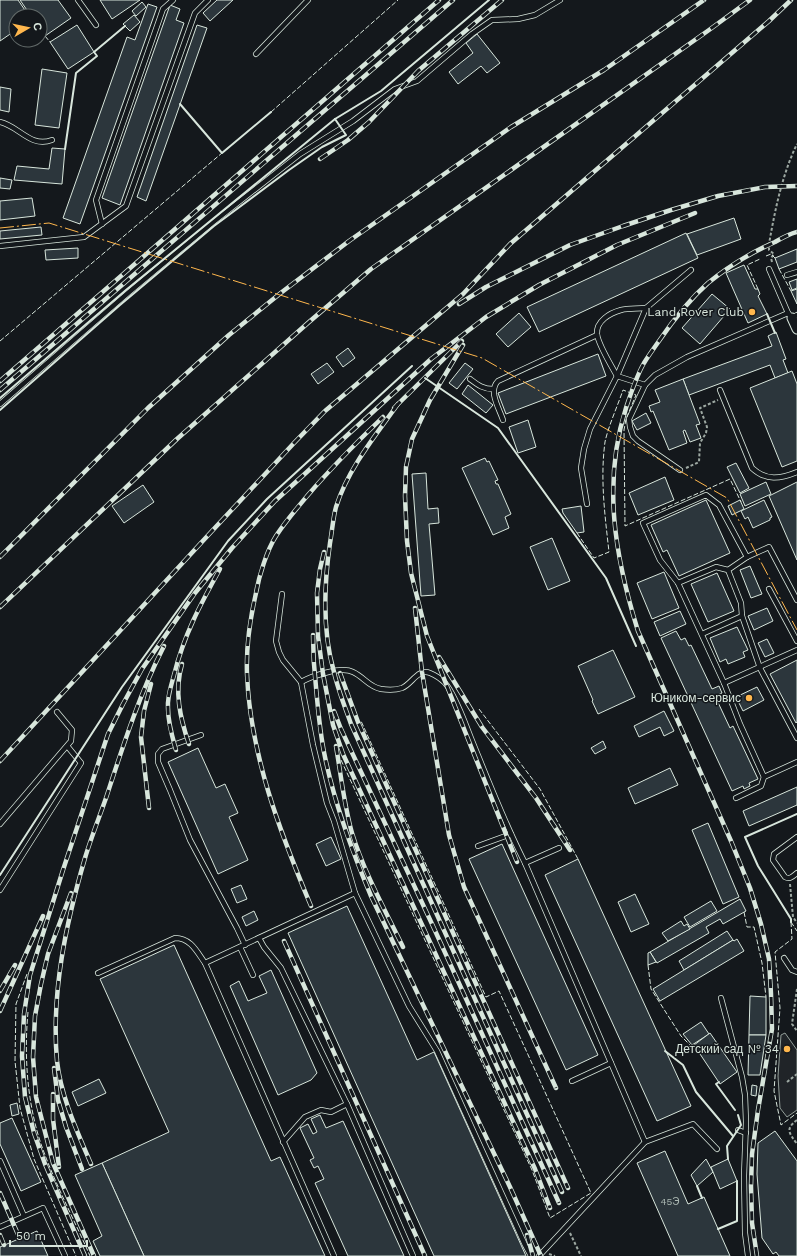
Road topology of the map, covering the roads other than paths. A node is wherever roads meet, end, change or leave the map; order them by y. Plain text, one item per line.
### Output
1 (78, 0) edge
2 (173, 0) edge
3 (208, 0) edge
4 (308, 0) edge
5 (560, 0) edge
6 (96, 25) dead end
7 (256, 54) dead end
8 (0, 122) edge
9 (52, 140) dead end
10 (102, 224) junction
11 (0, 246) edge
12 (769, 269) dead end
13 (691, 270) dead end
14 (797, 272) edge
15 (787, 275) dead end
16 (646, 308) junction
17 (792, 315) edge
18 (797, 329) edge
19 (597, 335) junction
20 (617, 376) junction
21 (470, 379) dead end
22 (645, 385) junction
23 (493, 389) junction
24 (720, 390) dead end
25 (0, 404) edge
26 (503, 420) dead end
27 (680, 470) road end
28 (797, 472) edge
29 (587, 504) dead end
30 (747, 558) junction
31 (728, 570) junction
32 (678, 583) junction
33 (769, 589) dead end
34 (282, 594) dead end
35 (797, 600) edge
36 (742, 616) junction
37 (702, 634) junction
38 (797, 641) edge
39 (797, 650) edge
40 (760, 668) junction
41 (301, 682) junction
42 (724, 683) junction
43 (57, 712) dead end
44 (201, 735) dead end
45 (797, 738) edge
46 (68, 747) junction
47 (797, 762) edge
48 (764, 777) junction
49 (736, 798) dead end
50 (0, 824) edge
51 (510, 834) junction
52 (797, 837) edge
53 (478, 846) dead end
54 (559, 848) dead end
55 (525, 863) junction
56 (797, 873) edge
57 (0, 890) edge
58 (355, 893) junction
59 (259, 938) junction
60 (245, 945) junction
61 (240, 947) junction
62 (784, 958) dead end
63 (205, 963) junction
64 (797, 972) edge
65 (98, 973) dead end
66 (253, 975) dead end
67 (721, 998) dead end
68 (611, 1063) junction
69 (572, 1081) dead end
70 (347, 1104) junction
71 (738, 1130) dead end
72 (746, 1133) junction
73 (283, 1142) junction
74 (645, 1142) junction
75 (717, 1149) dead end
76 (0, 1161) edge
77 (24, 1216) junction
78 (0, 1227) edge
79 (65, 1256) edge
80 (334, 1256) edge
81 (414, 1256) edge
82 (531, 1256) edge
83 (540, 1256) edge
84 (748, 1256) edge

1 - 6 lane
2 - 10 lane
3 - 10 lane
4 - 7 lane
5 - 25 lane
8 - 9 lane
10 - 11 lane
12 - 17 lane
13 - 16 lane
14 - 15 lane
16 - 19 lane
16 - 20 lane
17 - 18 street
17 - 22 lane
19 - 20 lane
19 - 23 lane
20 - 22 lane
20 - 29 lane
21 - 23 lane
22 - 27 lane
23 - 26 lane
24 - 28 lane
30 - 31 lane
30 - 32 lane
30 - 35 lane
31 - 32 lane
31 - 36 lane
32 - 37 lane
33 - 38 lane
34 - 41 lane
36 - 37 lane
36 - 40 lane
37 - 42 lane
39 - 40 lane
40 - 42 lane
40 - 45 lane
41 - 51 lane
41 - 58 lane
42 - 48 lane
43 - 46 lane
44 - 60 lane
46 - 50 lane
46 - 57 lane
47 - 48 lane
48 - 49 lane
51 - 53 lane
51 - 55 lane
52 - 56 lane
54 - 55 lane
55 - 68 lane
58 - 59 lane
58 - 82 lane
59 - 60 lane
59 - 70 lane
60 - 61 lane
61 - 63 lane
61 - 66 lane
62 - 64 lane
63 - 65 lane
63 - 73 lane
67 - 72 lane
68 - 69 lane
68 - 74 lane
70 - 73 lane
70 - 81 lane
71 - 72 lane
72 - 84 lane
73 - 80 lane
74 - 75 lane
74 - 83 lane
76 - 77 lane
77 - 78 lane
77 - 79 lane

